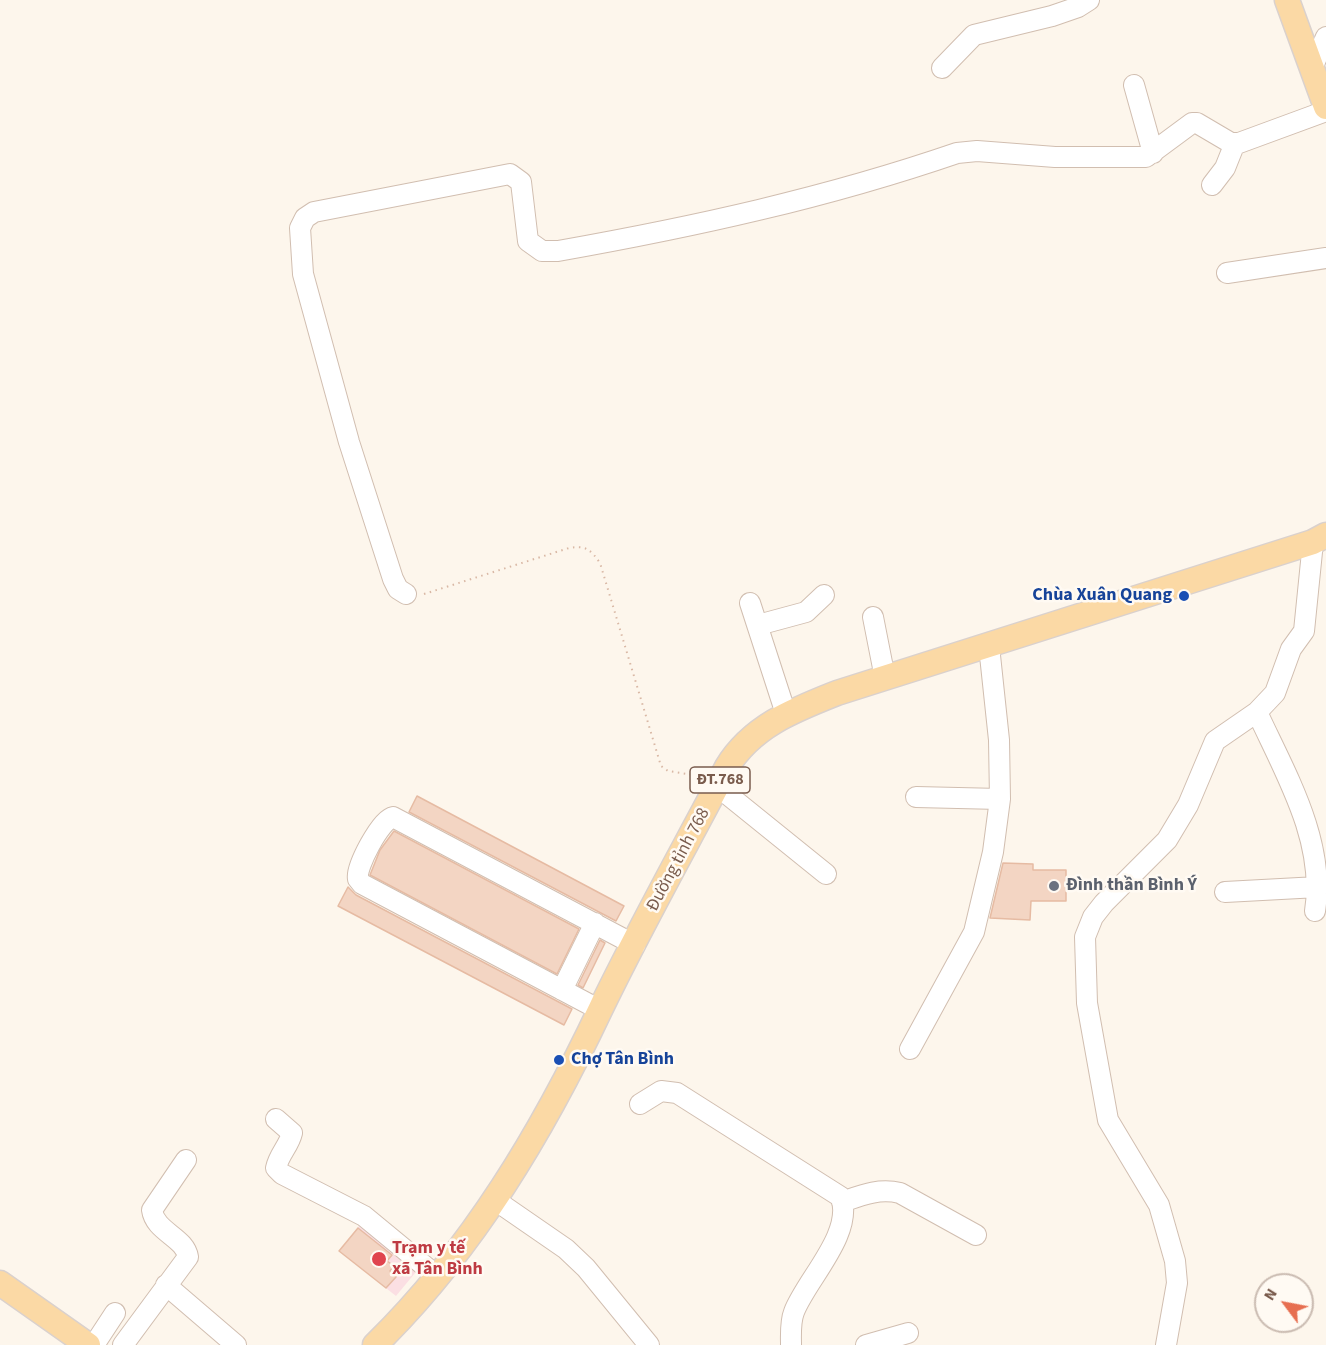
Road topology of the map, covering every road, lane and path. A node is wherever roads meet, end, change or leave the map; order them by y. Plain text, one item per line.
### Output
1 (1089, 0) edge
2 (1287, 0) edge
3 (1326, 37) edge
4 (942, 68) dead end
5 (1312, 68) junction
6 (1134, 85) dead end
7 (1325, 103) edge
8 (1235, 143) junction
9 (1153, 153) junction
10 (1212, 185) dead end
11 (1326, 258) edge
12 (1227, 273) dead end
13 (1319, 539) edge
14 (406, 594) joint
15 (824, 595) dead end
16 (750, 603) dead end
17 (873, 616) dead end
18 (758, 625) junction
19 (988, 646) junction
20 (885, 678) junction
21 (1257, 712) junction
22 (786, 714) junction
23 (719, 783) junction
24 (916, 797) dead end
25 (1000, 799) junction
26 (826, 874) dead end
27 (1318, 886) junction
28 (1225, 892) dead end
29 (1315, 911) dead end
30 (594, 923) junction
31 (635, 945) junction
32 (562, 990) junction
33 (600, 1010) junction
34 (910, 1048) dead end
35 (640, 1104) dead end
36 (276, 1119) dead end
37 (186, 1160) dead end
38 (495, 1200) junction
39 (842, 1202) junction
40 (976, 1235) dead end
41 (438, 1277) junction
42 (0, 1283) edge
43 (166, 1286) junction
44 (115, 1313) dead end
45 (908, 1333) dead end
46 (385, 1343) edge
47 (88, 1345) edge
48 (94, 1345) edge
49 (123, 1345) edge
50 (236, 1345) edge
51 (649, 1345) edge
52 (791, 1345) edge
53 (866, 1345) edge
54 (1166, 1345) edge

1 - 4 street
2 - 5 main road
3 - 5 street
5 - 7 main road
6 - 9 street
7 - 8 street
8 - 9 street
8 - 10 street
9 - 14 street
11 - 12 street
13 - 19 main road, Đường tỉnh 768 / ĐT.768
13 - 21 street
14 - 23 path
15 - 18 street
16 - 18 street
17 - 20 street
18 - 22 street
19 - 20 main road, Đường tỉnh 768 / ĐT.768
19 - 25 street
20 - 22 main road, Đường tỉnh 768 / ĐT.768
21 - 27 street
21 - 54 street
22 - 23 main road, Đường tỉnh 768 / ĐT.768
23 - 26 street
23 - 31 main road, Đường tỉnh 768 / ĐT.768
24 - 25 street
25 - 34 street
27 - 28 street
27 - 29 street
30 - 31 street
30 - 32 street
30 - 32 street
31 - 33 main road, Đường tỉnh 768 / ĐT.768
32 - 33 street
33 - 38 main road, Đường tỉnh 768 / ĐT.768
35 - 39 street
36 - 41 street
37 - 43 street
38 - 41 main road, Đường tỉnh 768 / ĐT.768
38 - 51 street
39 - 40 street
39 - 52 street
41 - 46 main road, Đường tỉnh 768 / ĐT.768
42 - 47 main road
43 - 49 street
43 - 50 street
44 - 48 street
45 - 53 street

